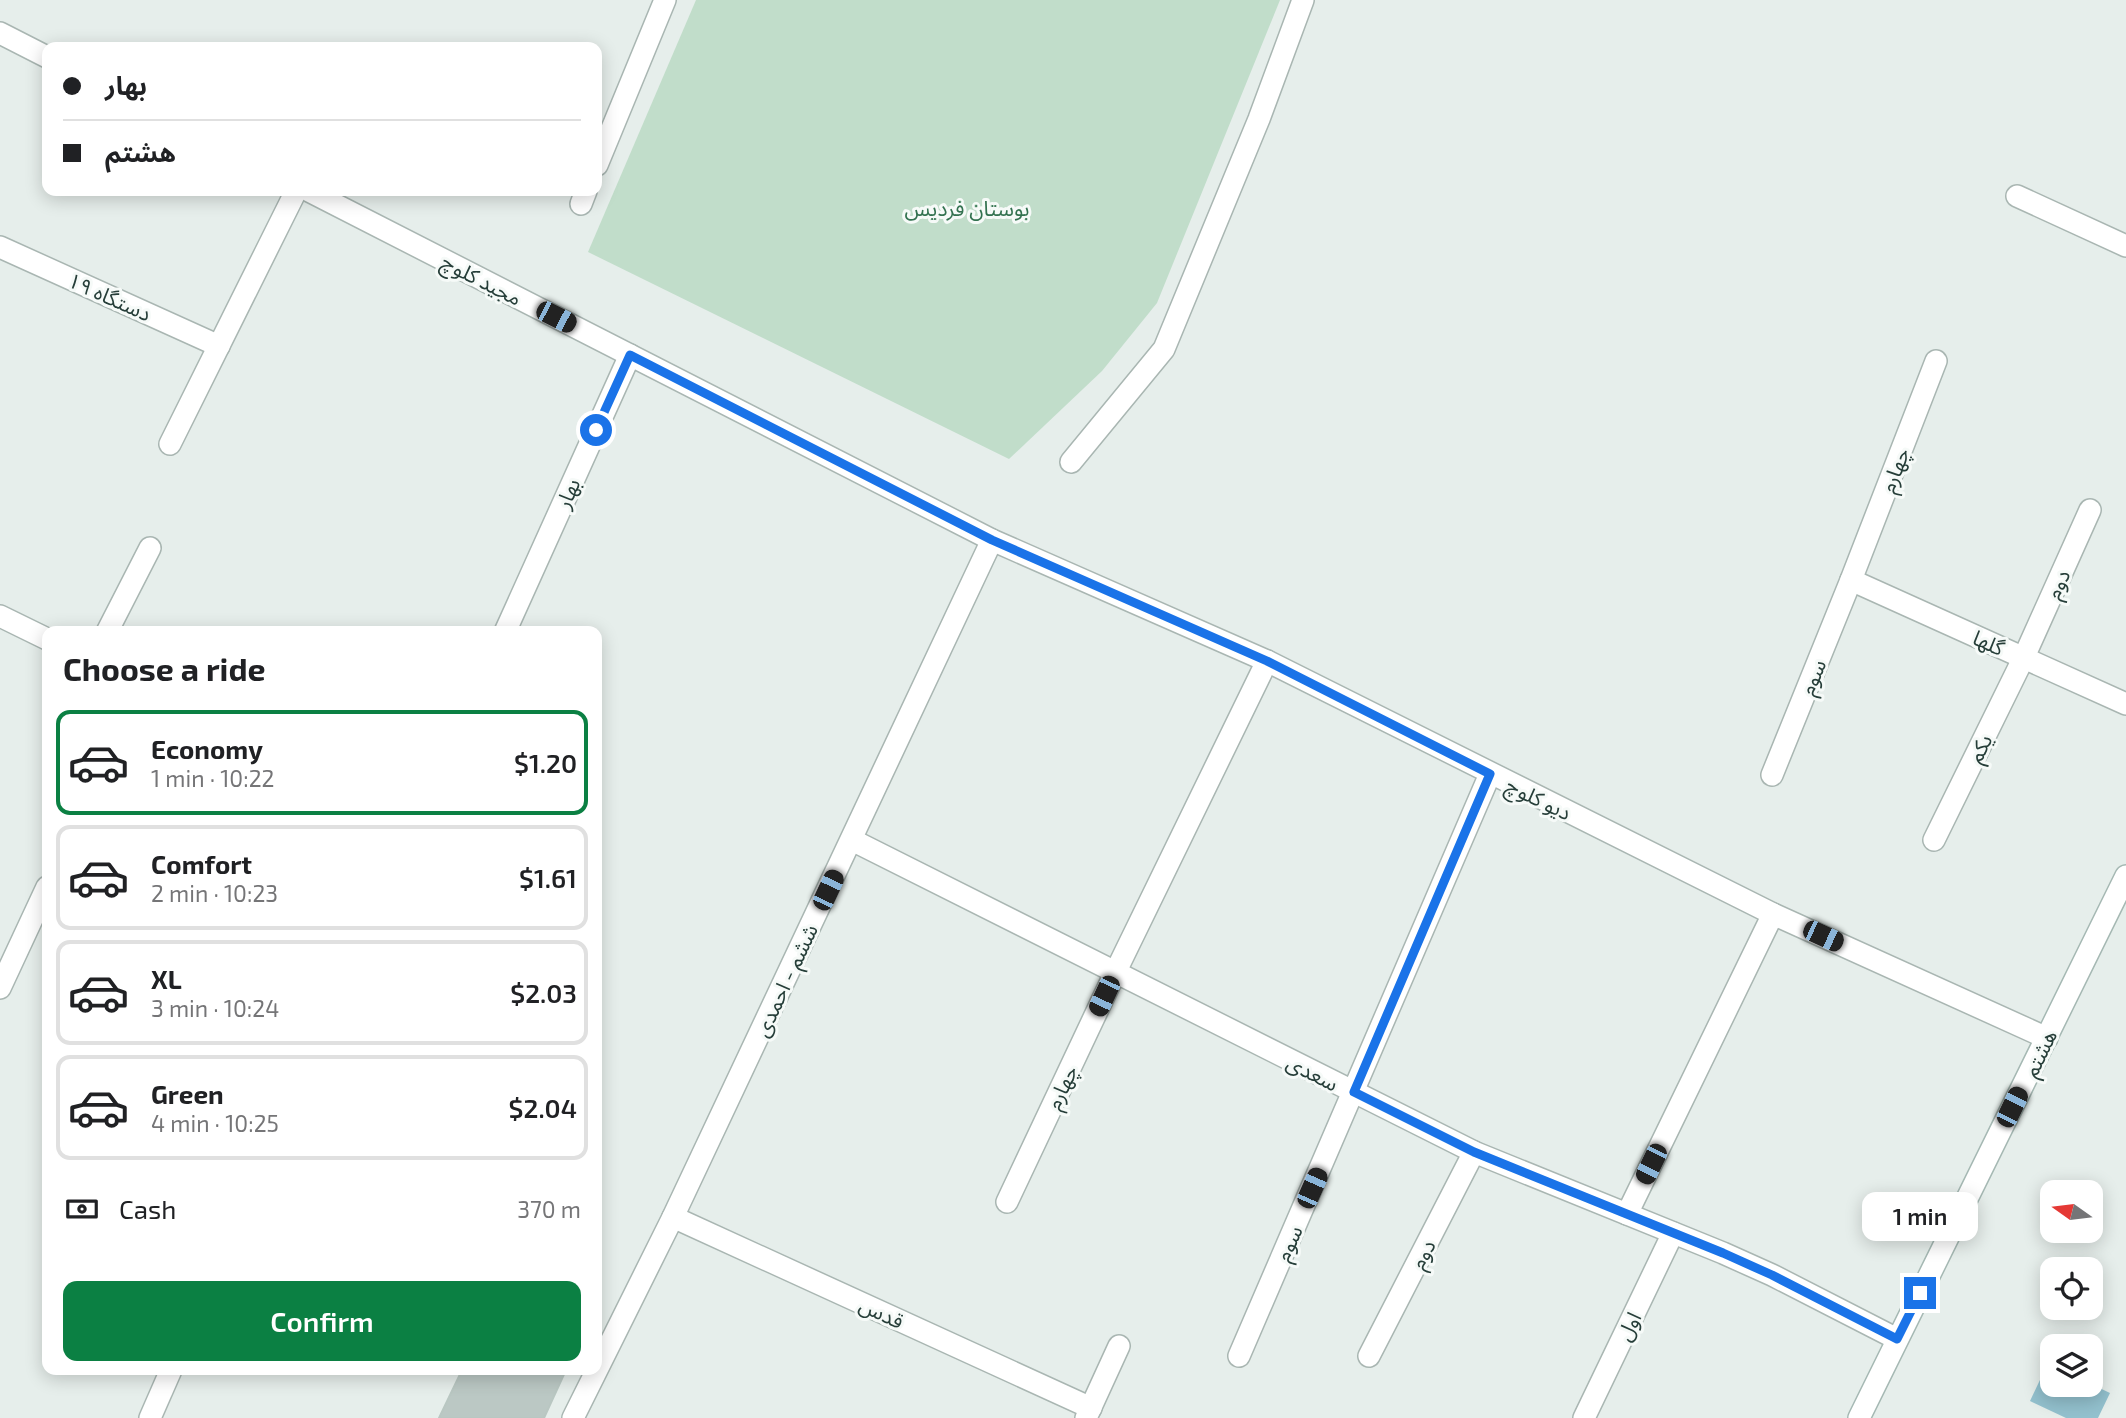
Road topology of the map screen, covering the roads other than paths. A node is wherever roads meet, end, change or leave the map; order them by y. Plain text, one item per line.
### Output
1 (665, 0) edge
2 (1303, 0) edge
3 (0, 33) edge
4 (42, 54) edge
5 (602, 154) edge
6 (294, 196) edge
7 (319, 196) edge
8 (2017, 196) dead end
9 (2126, 246) edge
10 (0, 247) edge
11 (219, 346) junction
12 (630, 355) junction
13 (1936, 361) dead end
14 (170, 444) dead end
15 (1071, 462) dead end
16 (2090, 510) dead end
17 (992, 540) junction
18 (150, 548) dead end
19 (1852, 580) junction
20 (0, 615) edge
21 (110, 626) edge
22 (508, 626) edge
23 (42, 636) edge
24 (2024, 657) junction
25 (1267, 661) junction
26 (2126, 704) edge
27 (1490, 774) junction
28 (1772, 775) dead end
29 (852, 840) junction
30 (1934, 840) dead end
31 (2126, 876) edge
32 (42, 898) edge
33 (1773, 914) junction
34 (1115, 973) junction
35 (0, 988) edge
36 (2047, 1038) junction
37 (1354, 1092) junction
38 (1474, 1152) junction
39 (1007, 1202) dead end
40 (1627, 1214) junction
41 (673, 1217) junction
42 (1673, 1233) junction
43 (1897, 1339) junction
44 (1119, 1346) dead end
45 (1239, 1356) dead end
46 (1369, 1356) dead end
47 (602, 1360) edge
48 (169, 1375) edge
49 (594, 1375) edge
50 (1088, 1413) edge
51 (150, 1418) edge
52 (573, 1418) edge
53 (1584, 1418) edge
54 (1859, 1418) edge

1 - 5 street
2 - 15 street
3 - 4 street
6 - 11 street
7 - 12 street, مجید کلوچ
8 - 9 street
10 - 11 street, ۱۹ دستگاه
11 - 14 street
12 - 17 street, مجید کلوچ
12 - 22 street, بهار
13 - 19 street, چهارم
16 - 24 street, دوم
17 - 25 street, دیو کلوچ
17 - 29 street, ششم - احمدی
18 - 21 street
19 - 24 street, گلها
19 - 28 street, سوم
20 - 23 street
24 - 26 street, گلها
24 - 30 street, یکم
25 - 27 street, دیو کلوچ
25 - 34 street, چهارم
27 - 33 street, دیو کلوچ
27 - 37 street, سوم
29 - 34 street, سعدی
29 - 41 street, ششم - احمدی
31 - 36 street, هشتم
32 - 35 street
33 - 36 street, دیو کلوچ
33 - 40 street
34 - 37 street, سعدی
34 - 39 street, چهارم
36 - 43 street, هشتم
37 - 38 street, سعدی
37 - 45 street, سوم
38 - 40 street, سعدی
38 - 46 street, دوم
40 - 42 street, سعدی
41 - 47 street, ششم - احمدی
41 - 50 street, قدس
42 - 43 street, سعدی
42 - 53 street, اول
43 - 54 street, هشتم
44 - 50 street
48 - 51 street
49 - 52 street, ششم - احمدی

